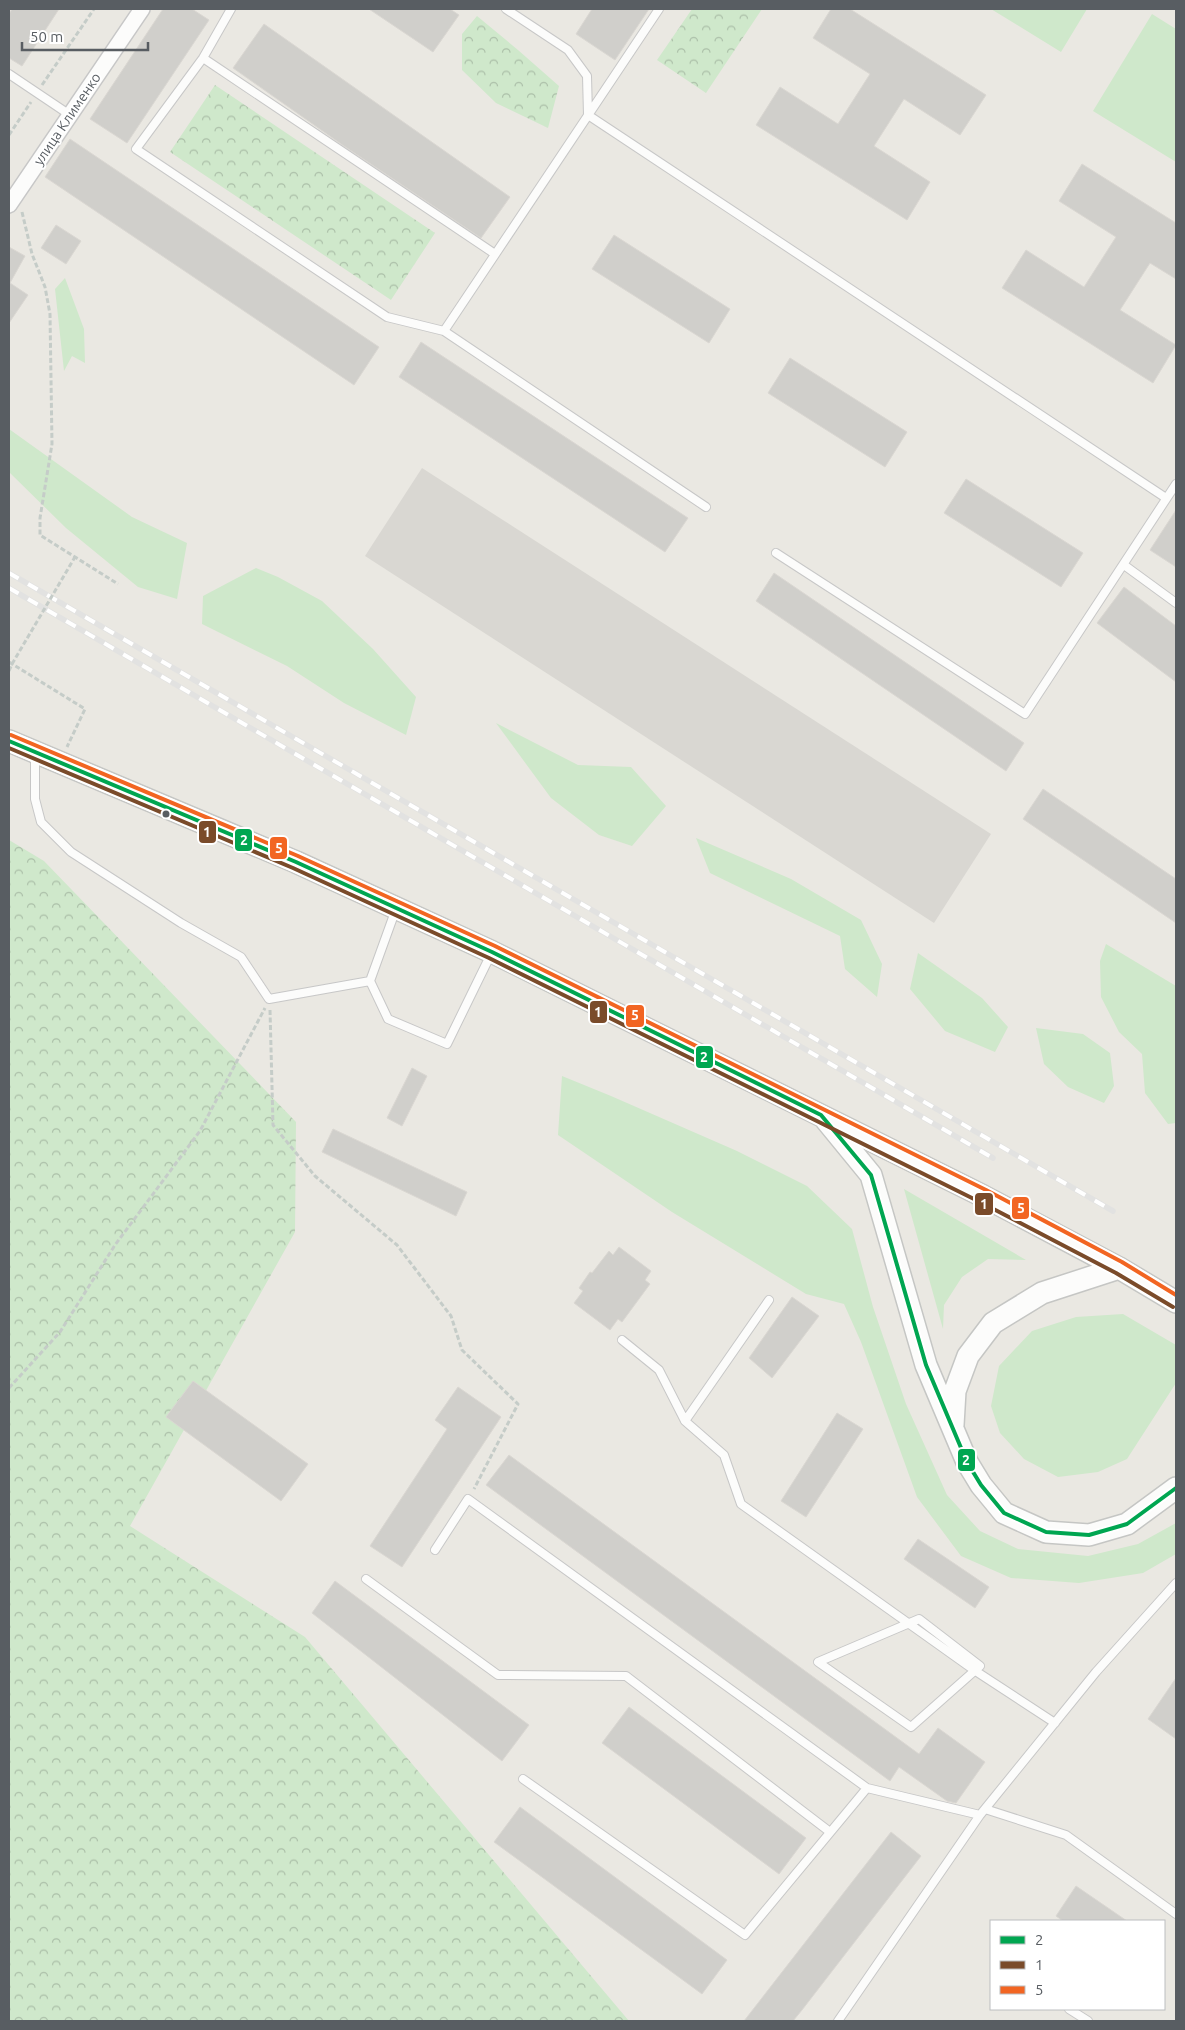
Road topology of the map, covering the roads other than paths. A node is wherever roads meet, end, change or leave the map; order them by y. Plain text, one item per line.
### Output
1 (142, 9) edge
2 (232, 9) edge
3 (506, 9) edge
4 (659, 9) edge
5 (203, 58) junction
6 (9, 74) edge
7 (70, 115) junction
8 (588, 115) junction
9 (13, 202) edge
10 (495, 254) junction
11 (444, 331) junction
12 (1176, 484) edge
13 (1166, 498) junction
14 (706, 507) dead end
15 (776, 553) dead end
16 (1124, 565) junction
17 (1176, 603) edge
18 (9, 741) edge
19 (36, 752) junction
20 (396, 909) junction
21 (492, 952) junction
22 (370, 981) junction
23 (821, 1115) junction
24 (1119, 1268) junction
25 (769, 1300) dead end
26 (1176, 1302) edge
27 (622, 1340) dead end
28 (685, 1421) junction
29 (953, 1430) junction
30 (1176, 1488) edge
31 (435, 1550) dead end
32 (366, 1579) dead end
33 (1176, 1583) edge
34 (974, 1670) junction
35 (1055, 1723) junction
36 (523, 1779) dead end
37 (866, 1788) junction
38 (983, 1812) junction
39 (830, 1832) junction
40 (1176, 1914) edge
41 (1071, 2010) edge
42 (838, 2021) edge
43 (1088, 2021) edge

1 - 7 street, улица Клименко
2 - 5 lane
3 - 8 lane
4 - 8 lane
5 - 10 lane
5 - 11 lane
6 - 7 lane
7 - 9 street, улица Клименко
8 - 10 lane
8 - 13 lane
10 - 11 lane
11 - 14 lane
12 - 13 lane
13 - 16 lane
15 - 16 lane
16 - 17 lane
18 - 19 main road
19 - 20 main road
19 - 22 lane
20 - 21 main road
20 - 22 lane
21 - 22 lane
21 - 23 main road
23 - 24 main road
23 - 29 main road
24 - 26 main road
24 - 29 main road
25 - 28 lane
27 - 28 lane
28 - 34 lane
29 - 30 main road
31 - 37 lane
32 - 39 lane
33 - 35 lane
34 - 34 lane
34 - 35 lane
35 - 38 lane
36 - 39 lane
37 - 38 lane
37 - 39 lane
38 - 40 lane
38 - 42 lane
41 - 43 lane

